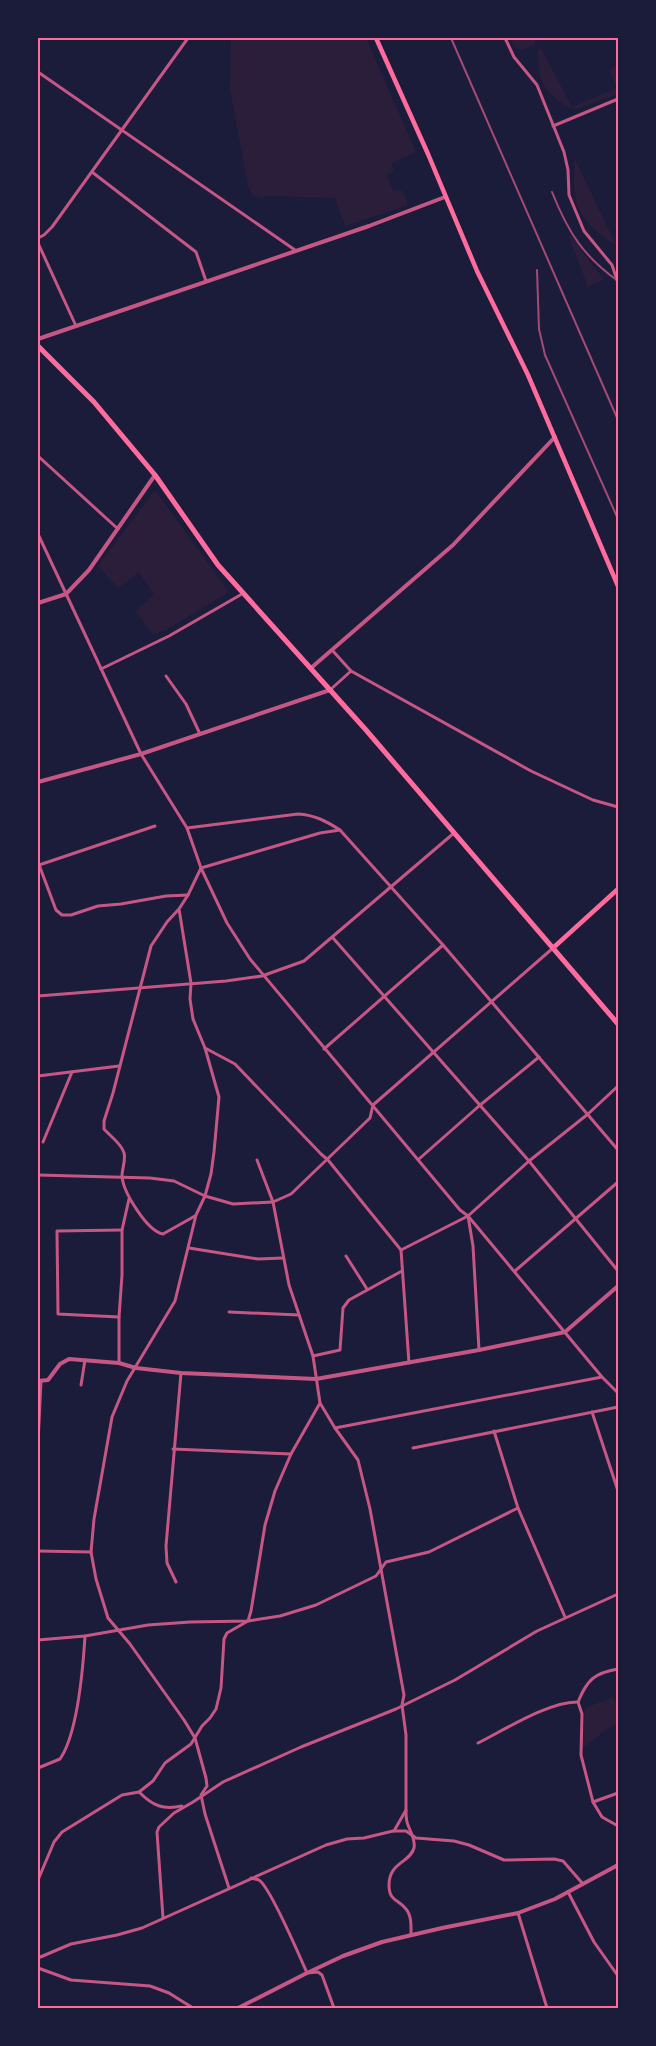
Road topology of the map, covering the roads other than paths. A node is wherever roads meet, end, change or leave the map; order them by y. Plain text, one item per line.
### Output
1 (188, 38) edge
2 (376, 38) edge
3 (505, 38) edge
4 (38, 72) edge
5 (618, 98) edge
6 (553, 126) junction
7 (122, 130) junction
8 (92, 172) junction
9 (445, 197) junction
10 (38, 238) edge
11 (38, 242) edge
12 (295, 250) junction
13 (206, 281) junction
14 (618, 283) edge
15 (76, 326) junction
16 (38, 339) edge
17 (38, 346) edge
18 (555, 437) junction
19 (38, 456) edge
20 (155, 475) junction
21 (118, 529) junction
22 (38, 534) edge
23 (618, 586) edge
24 (66, 594) junction
25 (242, 594) junction
26 (38, 603) edge
27 (332, 650) junction
28 (311, 668) junction
29 (101, 669) junction
30 (351, 670) junction
31 (166, 676) dead end
32 (330, 690) junction
33 (200, 734) junction
34 (141, 754) junction
35 (38, 782) edge
36 (618, 807) edge
37 (155, 826) dead end
38 (187, 828) junction
39 (340, 830) junction
40 (454, 832) junction
41 (38, 863) edge
42 (201, 868) junction
43 (391, 887) junction
44 (618, 889) edge
45 (188, 895) junction
46 (179, 910) junction
47 (333, 938) junction
48 (442, 945) junction
49 (553, 948) junction
50 (262, 976) junction
51 (191, 983) junction
52 (139, 989) junction
53 (38, 996) edge
54 (385, 996) junction
55 (491, 1000) junction
56 (618, 1024) edge
57 (205, 1048) junction
58 (324, 1049) junction
59 (432, 1051) junction
60 (539, 1057) junction
61 (118, 1066) junction
62 (72, 1071) junction
63 (38, 1076) edge
64 (618, 1086) edge
65 (373, 1104) junction
66 (479, 1106) junction
67 (588, 1114) junction
68 (43, 1142) dead end
69 (618, 1150) edge
70 (419, 1159) junction
71 (257, 1160) dead end
72 (328, 1160) junction
73 (529, 1161) junction
74 (38, 1175) edge
75 (122, 1177) junction
76 (618, 1182) edge
77 (205, 1196) junction
78 (130, 1198) junction
79 (273, 1202) junction
80 (196, 1215) junction
81 (468, 1216) junction
82 (575, 1219) junction
83 (122, 1230) junction
84 (189, 1248) junction
85 (401, 1250) junction
86 (346, 1256) dead end
87 (283, 1258) junction
88 (402, 1271) junction
89 (515, 1271) junction
90 (618, 1271) edge
91 (618, 1286) edge
92 (367, 1289) junction
93 (229, 1312) dead end
94 (298, 1315) junction
95 (119, 1317) junction
96 (565, 1332) junction
97 (478, 1350) junction
98 (313, 1356) junction
99 (85, 1360) junction
100 (409, 1363) junction
101 (119, 1364) junction
102 (136, 1368) junction
103 (181, 1373) junction
104 (602, 1377) junction
105 (316, 1379) junction
106 (39, 1381) edge
107 (81, 1385) dead end
108 (618, 1394) edge
109 (618, 1402) edge
110 (320, 1403) junction
111 (617, 1407) edge
112 (592, 1412) junction
113 (335, 1428) junction
114 (494, 1431) junction
115 (38, 1443) edge
116 (413, 1448) dead end
117 (173, 1449) junction
118 (291, 1454) junction
119 (618, 1491) edge
120 (518, 1508) junction
121 (38, 1551) edge
122 (91, 1552) junction
123 (382, 1569) junction
124 (176, 1582) dead end
125 (618, 1594) edge
126 (565, 1617) junction
127 (248, 1621) junction
128 (117, 1629) junction
129 (85, 1636) junction
130 (38, 1640) edge
131 (618, 1669) edge
132 (578, 1702) junction
133 (402, 1705) junction
134 (194, 1738) junction
135 (478, 1743) dead end
136 (38, 1768) edge
137 (206, 1778) junction
138 (217, 1786) junction
139 (139, 1792) junction
140 (618, 1793) edge
141 (201, 1795) junction
142 (593, 1802) junction
143 (186, 1806) junction
144 (406, 1810) junction
145 (618, 1826) edge
146 (393, 1831) junction
147 (413, 1837) junction
148 (618, 1865) edge
149 (251, 1878) junction
150 (38, 1880) edge
151 (583, 1884) junction
152 (229, 1888) junction
153 (568, 1892) junction
154 (518, 1913) junction
155 (163, 1918) junction
156 (411, 1935) junction
157 (38, 1958) edge
158 (38, 1968) edge
159 (307, 1973) junction
160 (618, 1976) edge
161 (193, 2008) edge
162 (238, 2008) edge
163 (334, 2008) edge
164 (547, 2008) edge

1 - 7 street
2 - 9 main road
3 - 6 street
4 - 7 street
5 - 6 street
6 - 14 street
7 - 8 street
7 - 12 street
8 - 10 street
8 - 13 street
9 - 12 street
9 - 18 main road
11 - 15 street
12 - 13 street
13 - 15 street
15 - 16 street
17 - 20 main road
18 - 23 main road
18 - 27 street
19 - 21 street
20 - 21 street
20 - 25 main road
21 - 24 street
22 - 24 street
24 - 26 street
24 - 29 street
25 - 28 main road
25 - 29 street
27 - 28 street
27 - 30 street
28 - 32 main road
29 - 34 street
30 - 32 street
30 - 36 street
31 - 33 street
32 - 33 street
32 - 40 main road
33 - 34 street
34 - 35 street
34 - 38 street
37 - 41 street
38 - 39 street
38 - 42 street
39 - 42 street
39 - 43 street
40 - 43 street
40 - 49 main road
41 - 45 street
42 - 45 street
42 - 50 street
43 - 47 street
43 - 48 street
44 - 49 main road
45 - 46 street
46 - 51 street
46 - 52 street
47 - 50 street
47 - 54 street
48 - 54 street
48 - 55 street
49 - 55 street
49 - 56 main road
50 - 51 street
50 - 58 street
51 - 52 street
51 - 57 street
52 - 53 street
52 - 61 street
54 - 58 street
54 - 59 street
55 - 59 street
55 - 60 street
57 - 72 street
57 - 77 street
58 - 65 street
59 - 65 street
59 - 66 street
60 - 66 street
60 - 67 street
61 - 62 street
61 - 75 street
62 - 63 street
62 - 68 street
64 - 67 street
65 - 70 street
65 - 72 street
66 - 70 street
66 - 73 street
67 - 69 street
67 - 73 street
70 - 81 street
71 - 79 street
72 - 79 street
72 - 85 street
73 - 81 street
73 - 82 street
74 - 75 street
75 - 77 street
75 - 78 street
76 - 82 street
77 - 79 street
77 - 80 street
78 - 80 street
78 - 83 street
79 - 87 street
80 - 84 street
81 - 85 street
81 - 89 street
81 - 97 street
82 - 89 street
82 - 90 street
83 - 95 street
83 - 95 street
84 - 87 street
84 - 102 street
85 - 88 street
86 - 92 street
87 - 94 street
88 - 92 street
88 - 100 street
89 - 96 street
91 - 96 street
92 - 98 street
93 - 94 street
94 - 98 street
95 - 101 street
96 - 97 street
96 - 104 street
97 - 100 street
98 - 105 street
99 - 101 street
99 - 106 street
99 - 107 street
100 - 105 street
101 - 102 street
102 - 103 street
102 - 122 street
103 - 105 street
103 - 117 street
104 - 108 street
104 - 113 street
105 - 110 street
106 - 115 street
109 - 111 street
110 - 113 street
110 - 118 street
111 - 112 street
112 - 114 street
112 - 119 street
113 - 123 street
114 - 116 street
114 - 120 street
117 - 118 street
117 - 124 street
118 - 127 street
120 - 123 street
120 - 126 street
121 - 122 street
122 - 128 street
123 - 127 street
123 - 133 street
125 - 126 street
126 - 133 street
127 - 128 street
127 - 134 street
128 - 129 street
128 - 134 street
129 - 130 street
129 - 136 street
131 - 132 street
132 - 135 street
132 - 142 street
133 - 138 street
133 - 144 street
134 - 137 street
134 - 139 street
137 - 138 street
137 - 141 street
138 - 141 street
139 - 143 street
139 - 150 street
140 - 142 street
141 - 143 street
141 - 152 street
142 - 145 street
143 - 155 street
144 - 146 street
144 - 147 street
146 - 147 street
146 - 149 street
147 - 151 street
147 - 156 street
148 - 151 street
149 - 152 street
149 - 159 street
151 - 153 street
152 - 155 street
153 - 154 street
153 - 160 street
154 - 156 street
154 - 164 street
155 - 157 street
156 - 159 street
158 - 161 street
159 - 162 street
159 - 163 street

